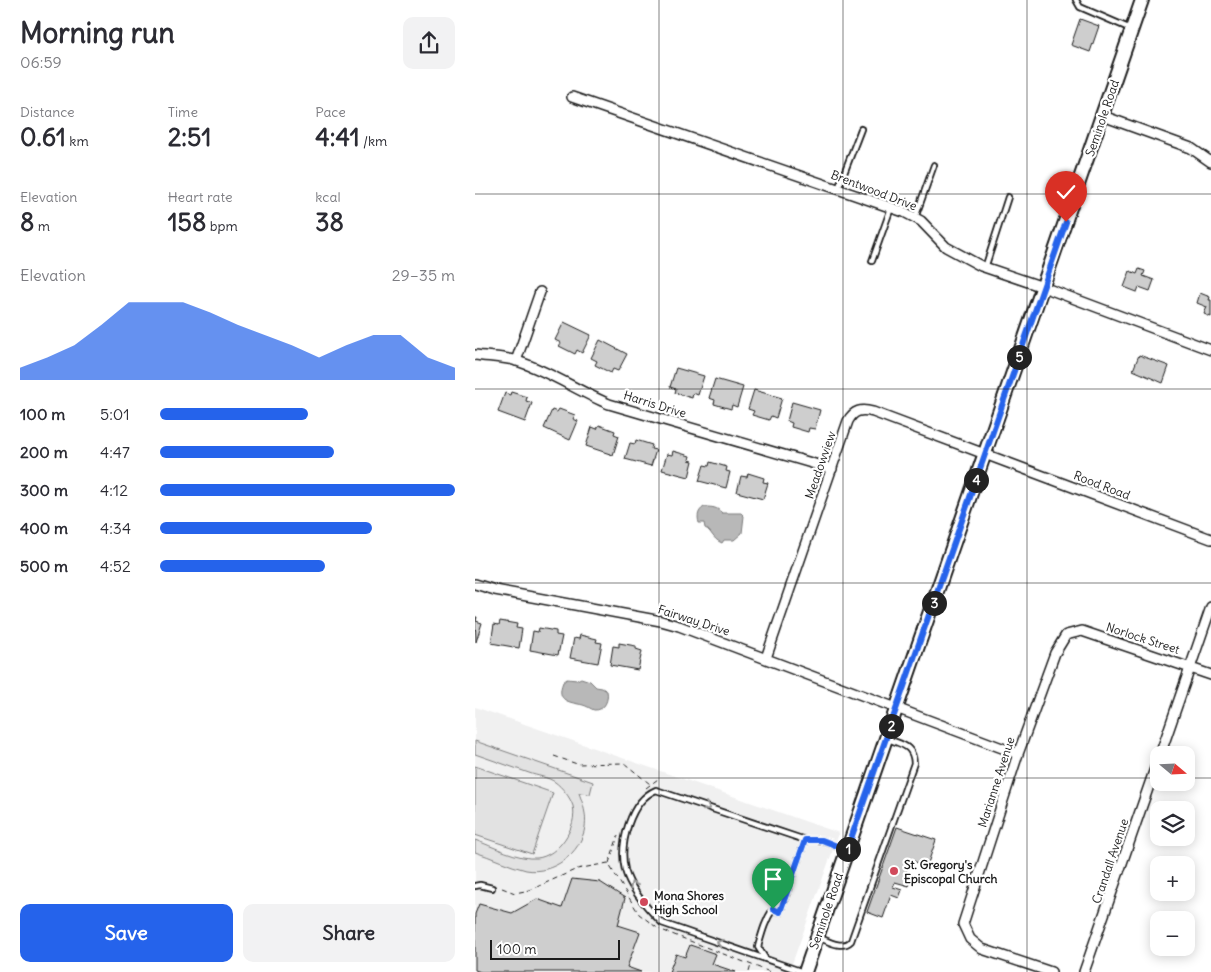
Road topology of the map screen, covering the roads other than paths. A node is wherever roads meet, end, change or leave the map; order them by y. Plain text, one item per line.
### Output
1 (1076, 0) edge
2 (1143, 0) edge
3 (1132, 30) junction
4 (572, 97) dead end
5 (1103, 116) junction
6 (861, 129) dead end
7 (1211, 162) edge
8 (934, 165) dead end
9 (839, 189) junction
10 (1008, 197) dead end
11 (891, 208) junction
12 (915, 218) junction
13 (872, 261) dead end
14 (985, 268) junction
15 (1043, 287) junction
16 (540, 292) dead end
17 (1211, 350) edge
18 (475, 355) edge
19 (516, 361) junction
20 (985, 454) junction
21 (832, 469) junction
22 (1211, 538) edge
23 (475, 584) edge
24 (1211, 607) edge
25 (1067, 635) joint
26 (766, 658) junction
27 (1190, 667) junction
28 (1211, 675) edge
29 (897, 708) junction
30 (887, 738) junction
31 (1162, 746) edge
32 (1018, 754) junction
33 (1150, 782) edge
34 (805, 840) junction
35 (847, 850) junction
36 (475, 886) edge
37 (492, 888) dead end
38 (817, 937) junction
39 (766, 959) junction
40 (804, 972) edge
41 (1051, 972) edge
42 (1084, 972) edge

1 - 3 lane
2 - 3 street, Seminole Road
3 - 5 street, Seminole Road
4 - 9 street, Brentwood Drive
5 - 7 street
5 - 15 street, Seminole Road
6 - 9 lane
8 - 12 lane
9 - 11 street, Brentwood Drive
10 - 14 lane
11 - 12 street, Brentwood Drive
11 - 13 lane
12 - 14 street, Brentwood Drive
14 - 15 street, Brentwood Drive
15 - 17 street, Brentwood Drive
15 - 20 street, Seminole Road
16 - 19 street
18 - 19 street, Harris Drive
19 - 21 street, Harris Drive
20 - 21 street, Meadowview
20 - 22 street, Rood Road
20 - 29 street, Seminole Road
21 - 26 street, Meadowview
23 - 26 street, Fairway Drive
24 - 27 street, Crandall Avenue
25 - 27 street, Norlock Street
25 - 32 street, Marianne Avenue
26 - 29 street, Fairway Drive
27 - 28 street, Norlock Street
27 - 31 street, Crandall Avenue
29 - 30 street, Seminole Road
29 - 32 street, Fairway Drive
30 - 35 street, Seminole Road
30 - 38 lane
32 - 41 street, Marianne Avenue
33 - 42 street, Crandall Avenue
34 - 35 lane
34 - 39 lane
39 -> 34 lane
35 - 38 street, Seminole Road
36 - 37 lane
38 - 40 street, Seminole Road
39 - 40 lane

